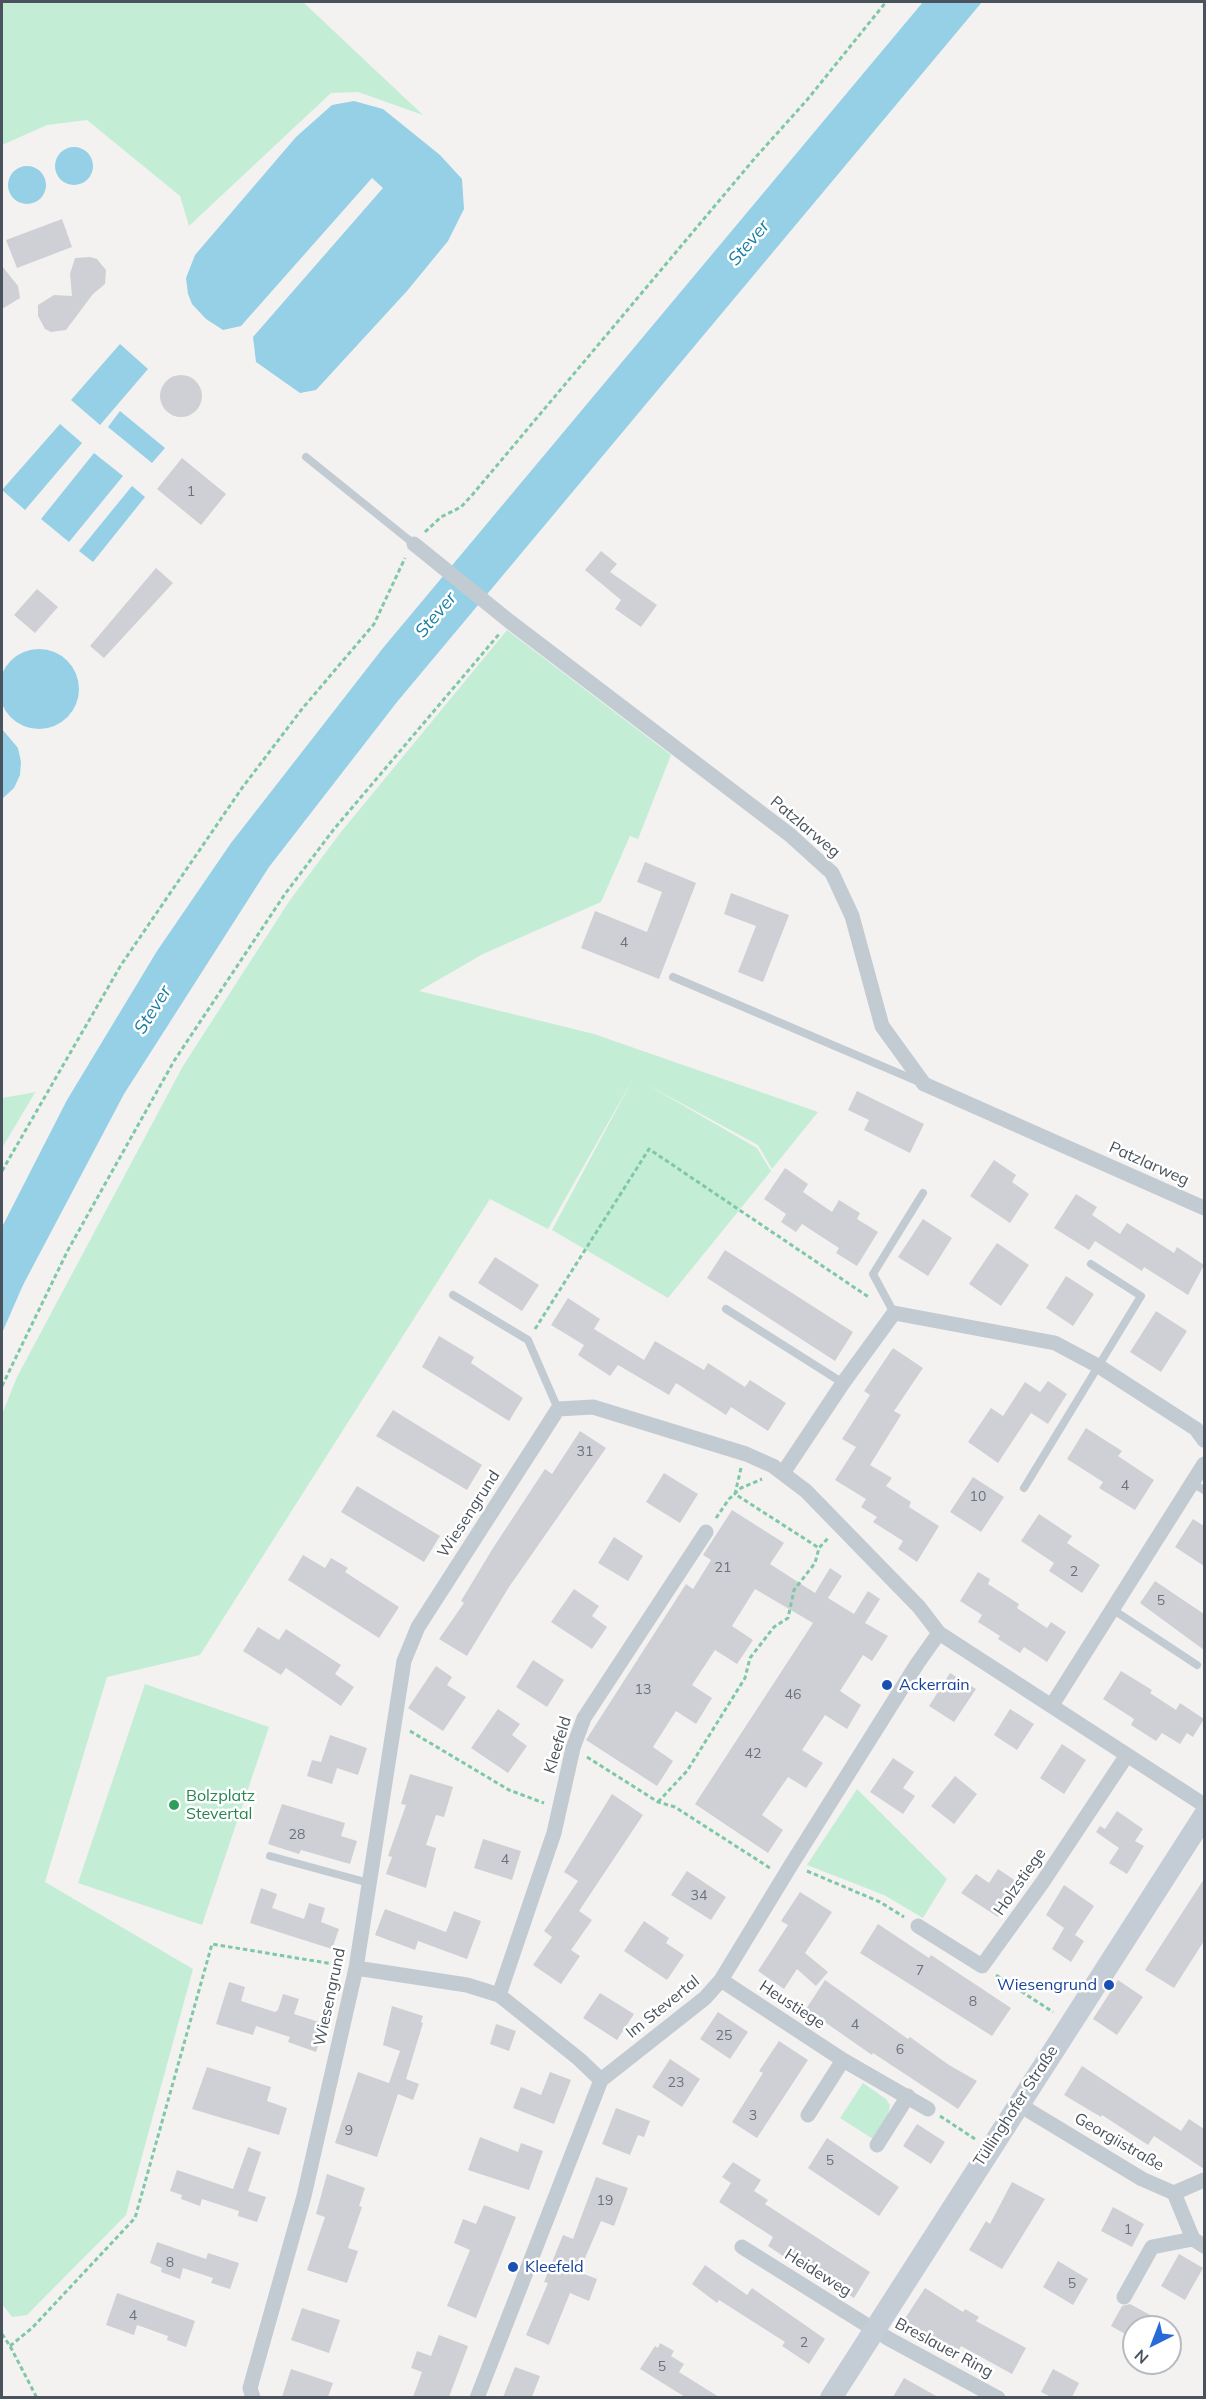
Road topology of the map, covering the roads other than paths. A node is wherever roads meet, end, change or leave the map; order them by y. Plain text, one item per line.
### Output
1 (306, 457) dead end
2 (419, 548) joint
3 (673, 978) dead end
4 (924, 1084) junction
5 (923, 1193) dead end
6 (1204, 1208) edge
7 (1091, 1264) dead end
8 (453, 1295) dead end
9 (726, 1309) dead end
10 (894, 1313) junction
11 (1100, 1367) junction
12 (843, 1383) junction
13 (558, 1409) junction
14 (1204, 1440) edge
15 (1204, 1464) edge
16 (778, 1469) junction
17 (1198, 1486) edge
18 (1024, 1488) dead end
19 (706, 1532) road end
20 (1112, 1609) junction
21 (939, 1633) junction
22 (1197, 1665) dead end
23 (1052, 1705) junction
24 (1127, 1755) junction
25 (1204, 1805) edge
26 (1204, 1816) edge
27 (270, 1856) dead end
28 (369, 1883) junction
29 (918, 1926) road end
30 (356, 1968) junction
31 (721, 1980) junction
32 (499, 1995) junction
33 (843, 2060) junction
34 (601, 2080) junction
35 (908, 2096) junction
36 (1018, 2104) junction
37 (928, 2109) road end
38 (808, 2115) dead end
39 (876, 2145) dead end
40 (1204, 2180) edge
41 (1174, 2193) junction
42 (1199, 2242) edge
43 (742, 2247) dead end
44 (1124, 2297) dead end
45 (874, 2330) junction
46 (253, 2397) edge
47 (477, 2397) edge
48 (831, 2397) edge
49 (998, 2397) edge

1 - 2 lane
2 - 4 street, Patzlarweg
3 - 4 lane
4 - 6 street, Patzlarweg
5 - 10 lane
7 - 11 lane
8 - 13 lane
9 - 12 lane
10 - 11 street
10 - 12 street
11 - 14 street
11 - 18 lane
12 - 16 street
13 - 16 street
13 - 28 street, Wiesengrund
15 - 17 street
16 - 21 street
17 - 20 street
19 - 32 street, Kleefeld
20 - 22 lane
20 - 23 street
21 - 23 street
21 - 31 street, Im Stevertal
23 - 24 street
24 - 25 street
24 - 29 street, Holzstiege
26 - 36 main road, Tüllinghofer Straße
27 - 28 lane
28 - 30 street, Wiesengrund
30 - 32 street
30 - 46 street, Wiesengrund
31 - 33 street, Heustiege
31 - 34 street, Im Stevertal
32 - 34 street
33 - 35 street, Heustiege
33 - 38 street
34 - 47 street
35 - 37 street, Heustiege
35 - 39 street
36 - 41 street, Georgiistraße
36 - 45 main road, Tüllinghofer Straße
40 - 41 street, Georgiistraße
41 - 42 street
42 - 44 street
43 - 45 street, Heideweg
45 - 48 main road, Tüllinghofer Straße
45 - 49 street, Breslauer Ring

